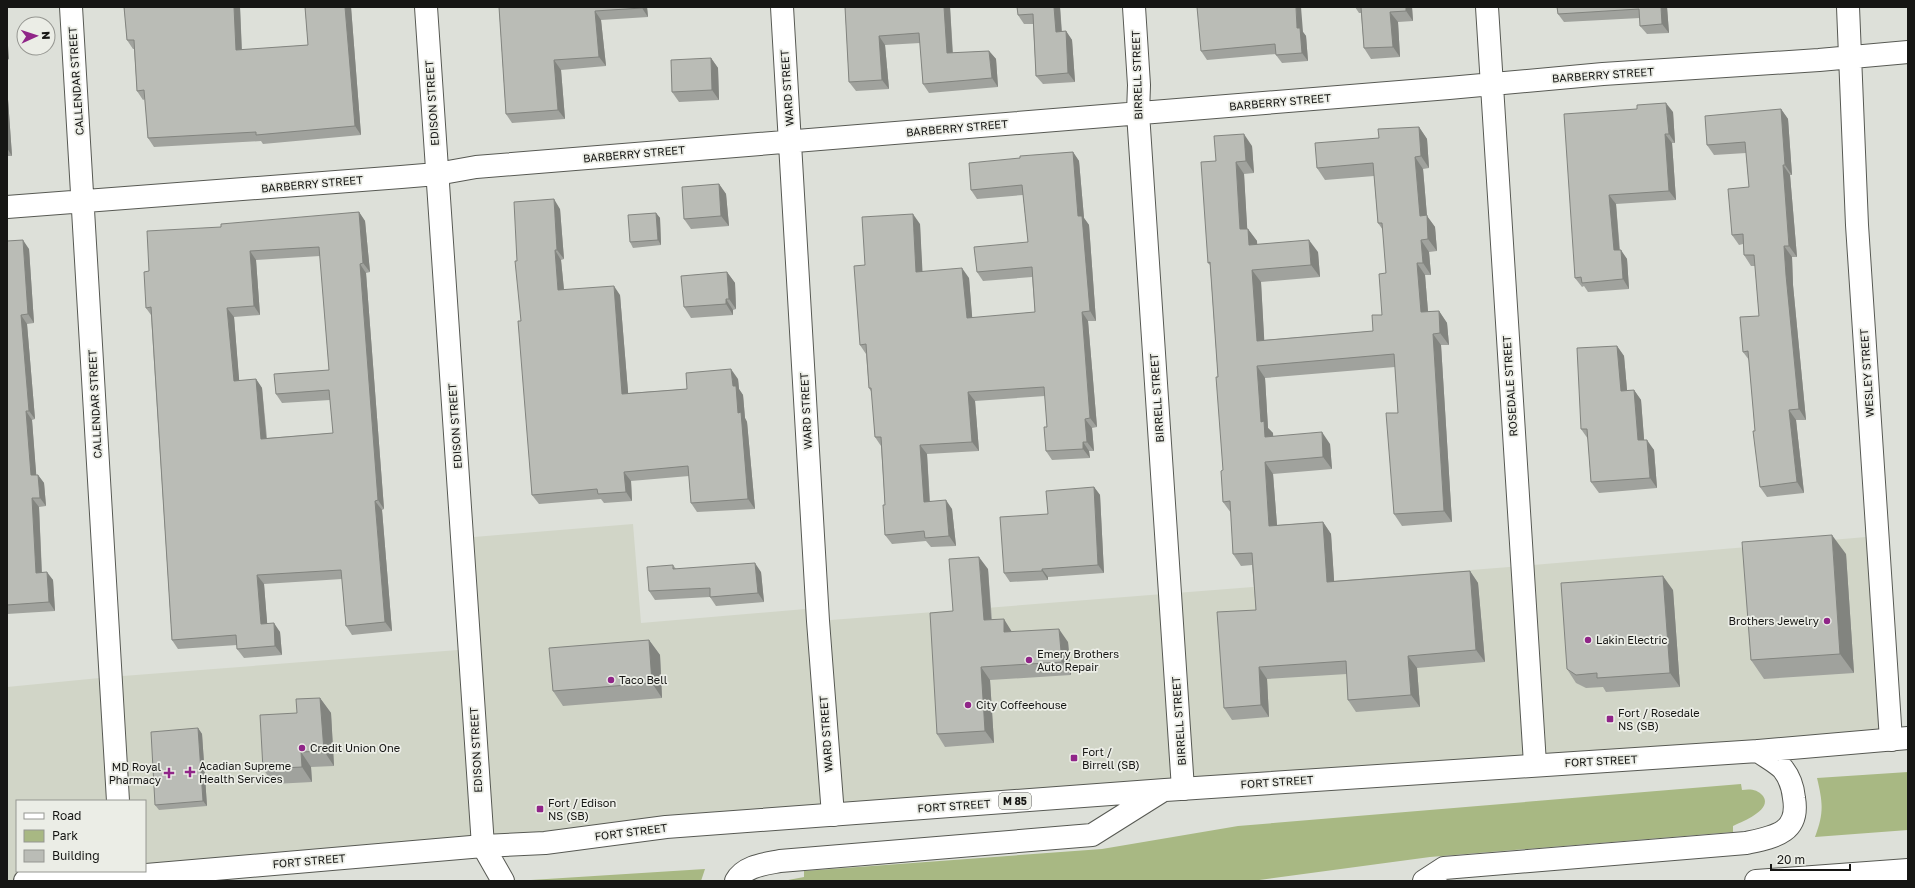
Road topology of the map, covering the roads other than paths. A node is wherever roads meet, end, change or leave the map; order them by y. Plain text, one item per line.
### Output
1 (71, 7) edge
2 (426, 7) edge
3 (782, 7) edge
4 (1134, 7) edge
5 (1488, 7) edge
6 (1848, 7) edge
7 (1908, 52) edge
8 (1850, 58) junction
9 (1492, 84) junction
10 (1138, 113) junction
11 (790, 141) junction
12 (437, 174) junction
13 (83, 202) junction
14 (7, 207) edge
15 (1899, 739) edge
16 (1758, 751) junction
17 (1535, 764) junction
18 (1174, 789) junction
19 (118, 800) edge
20 (833, 815) junction
21 (483, 846) junction
22 (1908, 870) edge
23 (122, 874) edge
24 (25, 881) edge
25 (503, 881) edge
26 (736, 881) edge
27 (1424, 881) edge
28 (1756, 881) edge

1 - 13 street, CALLENDAR STREET
2 - 12 street, EDISON STREET
3 - 11 street, WARD STREET
4 - 10 street, BIRRELL STREET
5 - 9 street, ROSEDALE STREET
6 - 8 street, WESLEY STREET
7 - 8 street, BARBERRY STREET
8 - 9 street, BARBERRY STREET
8 - 15 street, WESLEY STREET
9 - 10 street, BARBERRY STREET
9 - 17 street, ROSEDALE STREET
10 - 11 street, BARBERRY STREET
10 - 18 street, BIRRELL STREET
11 - 12 street, BARBERRY STREET
11 - 20 street, WARD STREET
12 - 13 street, BARBERRY STREET
12 - 21 street, EDISON STREET
13 - 14 street, BARBERRY STREET
13 - 19 street, CALLENDAR STREET
15 - 16 street, FORT STREET / M 85
16 - 17 street, FORT STREET / M 85
16 - 27 street
17 - 18 street, FORT STREET / M 85
18 - 20 street, FORT STREET / M 85
18 - 26 street
20 - 21 street, FORT STREET / M 85
21 - 23 street, FORT STREET / M 85
21 - 25 street
22 - 28 street
23 - 24 street, FORT STREET / M 85

